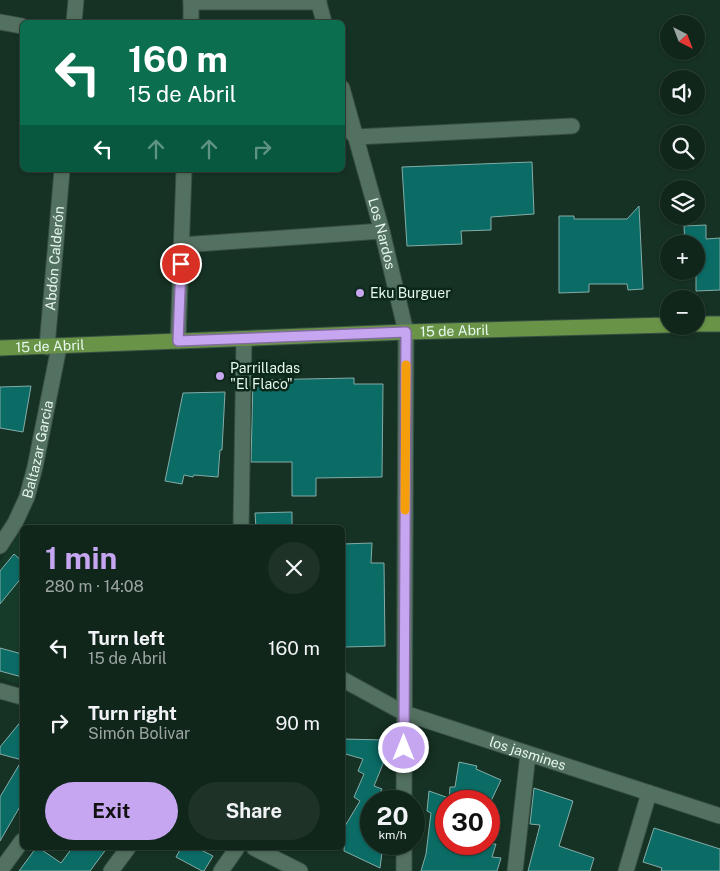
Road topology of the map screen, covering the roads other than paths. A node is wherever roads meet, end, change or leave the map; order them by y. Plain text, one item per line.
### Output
1 (76, 0) edge
2 (191, 1) edge
3 (318, 1) edge
4 (74, 20) edge
5 (190, 20) edge
6 (323, 20) edge
7 (0, 22) edge
8 (20, 26) edge
9 (345, 104) edge
10 (349, 125) edge
11 (572, 126) dead end
12 (62, 172) edge
13 (184, 172) edge
14 (382, 231) junction
15 (182, 245) junction
16 (705, 324) edge
17 (720, 324) edge
18 (660, 325) edge
19 (406, 332) junction
20 (244, 339) junction
21 (178, 341) junction
22 (53, 347) junction
23 (0, 348) edge
24 (242, 525) edge
25 (0, 546) edge
26 (345, 681) edge
27 (0, 691) edge
28 (20, 696) edge
29 (404, 713) junction
30 (528, 754) junction
31 (404, 790) edge
32 (649, 793) junction
33 (720, 816) edge
34 (20, 844) edge
35 (127, 850) edge
36 (235, 850) edge
37 (258, 850) edge
38 (404, 855) edge
39 (0, 871) edge
40 (111, 871) edge
41 (221, 871) edge
42 (300, 871) edge
43 (404, 871) edge
44 (515, 871) edge
45 (626, 871) edge

1 - 4 street
2 - 3 street
2 - 5 street
3 - 6 street
7 - 8 street
9 - 10 street, Los Nardos
10 - 11 street
10 - 14 street, Los Nardos
12 - 22 street, Abdón Calderón
13 - 15 street
14 - 15 street
14 - 19 street, Los Nardos
15 - 21 street
16 - 17 main road
18 - 19 main road, 15 de Abril
19 - 20 main road, 15 de Abril
19 - 29 street, Los Nardos
20 - 21 main road, 15 de Abril
20 - 24 street
21 - 22 main road, 15 de Abril
22 - 23 main road, 15 de Abril
22 - 25 street, Baltazar Garcia
26 - 29 street, los jasmines
27 - 28 street
29 - 30 street, los jasmines
29 - 31 street, Los Nardos
30 - 32 street, los jasmines
30 - 44 street
32 - 33 street, los jasmines
32 - 45 street
34 - 39 street
35 - 40 street
36 - 41 street
37 - 42 street
38 - 43 street

